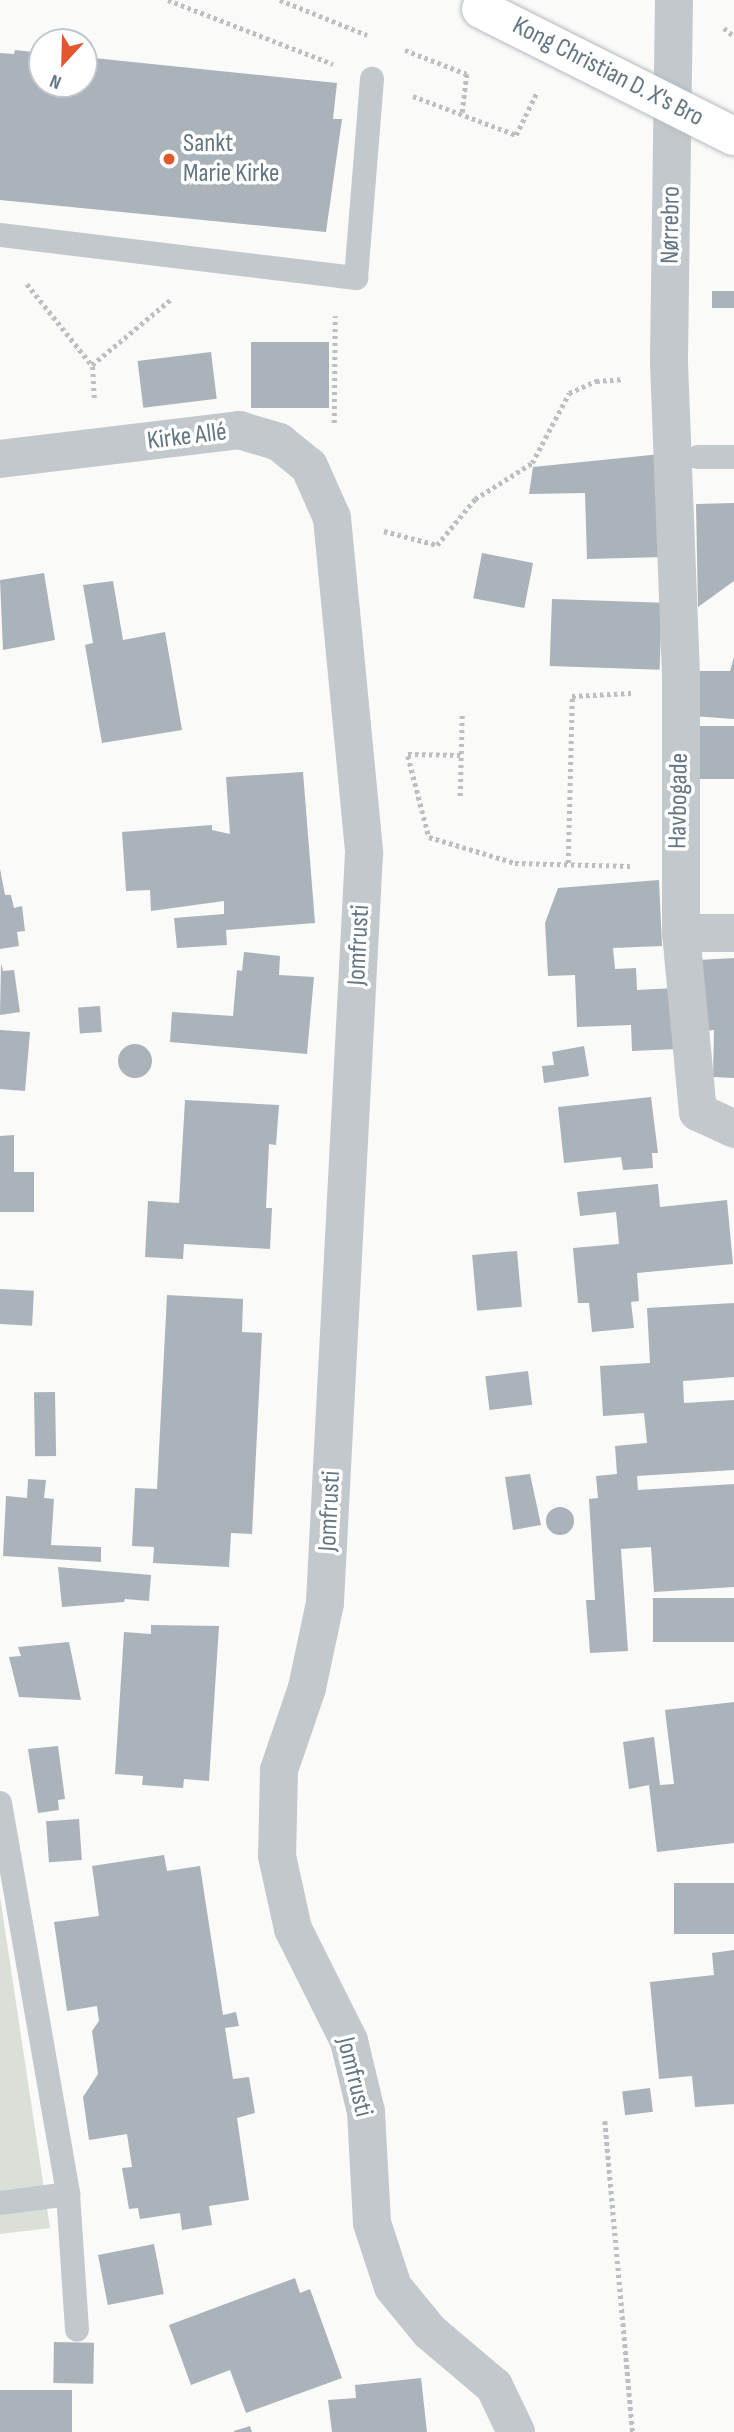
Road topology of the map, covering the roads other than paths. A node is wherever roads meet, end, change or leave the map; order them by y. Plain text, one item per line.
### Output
1 (674, 0) edge
2 (481, 9) dead end
3 (372, 79) road end
4 (734, 135) edge
5 (0, 235) edge
6 (684, 453) junction
7 (734, 457) edge
8 (0, 459) edge
9 (332, 518) joint
10 (681, 933) junction
11 (734, 933) edge
12 (734, 1129) edge
13 (0, 1802) edge
14 (68, 2194) junction
15 (0, 2203) edge
16 (77, 2330) dead end
17 (516, 2432) edge

1 - 6 street, Nørrebro
2 - 4 street, Kong Christian D. X's Bro, bridge
3 - 5 lane
6 - 7 lane
6 - 10 street, Havbogade
8 - 9 street, Kirke Allé
9 - 17 street, Jomfrusti
10 - 11 street
10 - 12 street, Havbogade
13 - 14 lane
14 - 15 lane
14 - 16 lane

